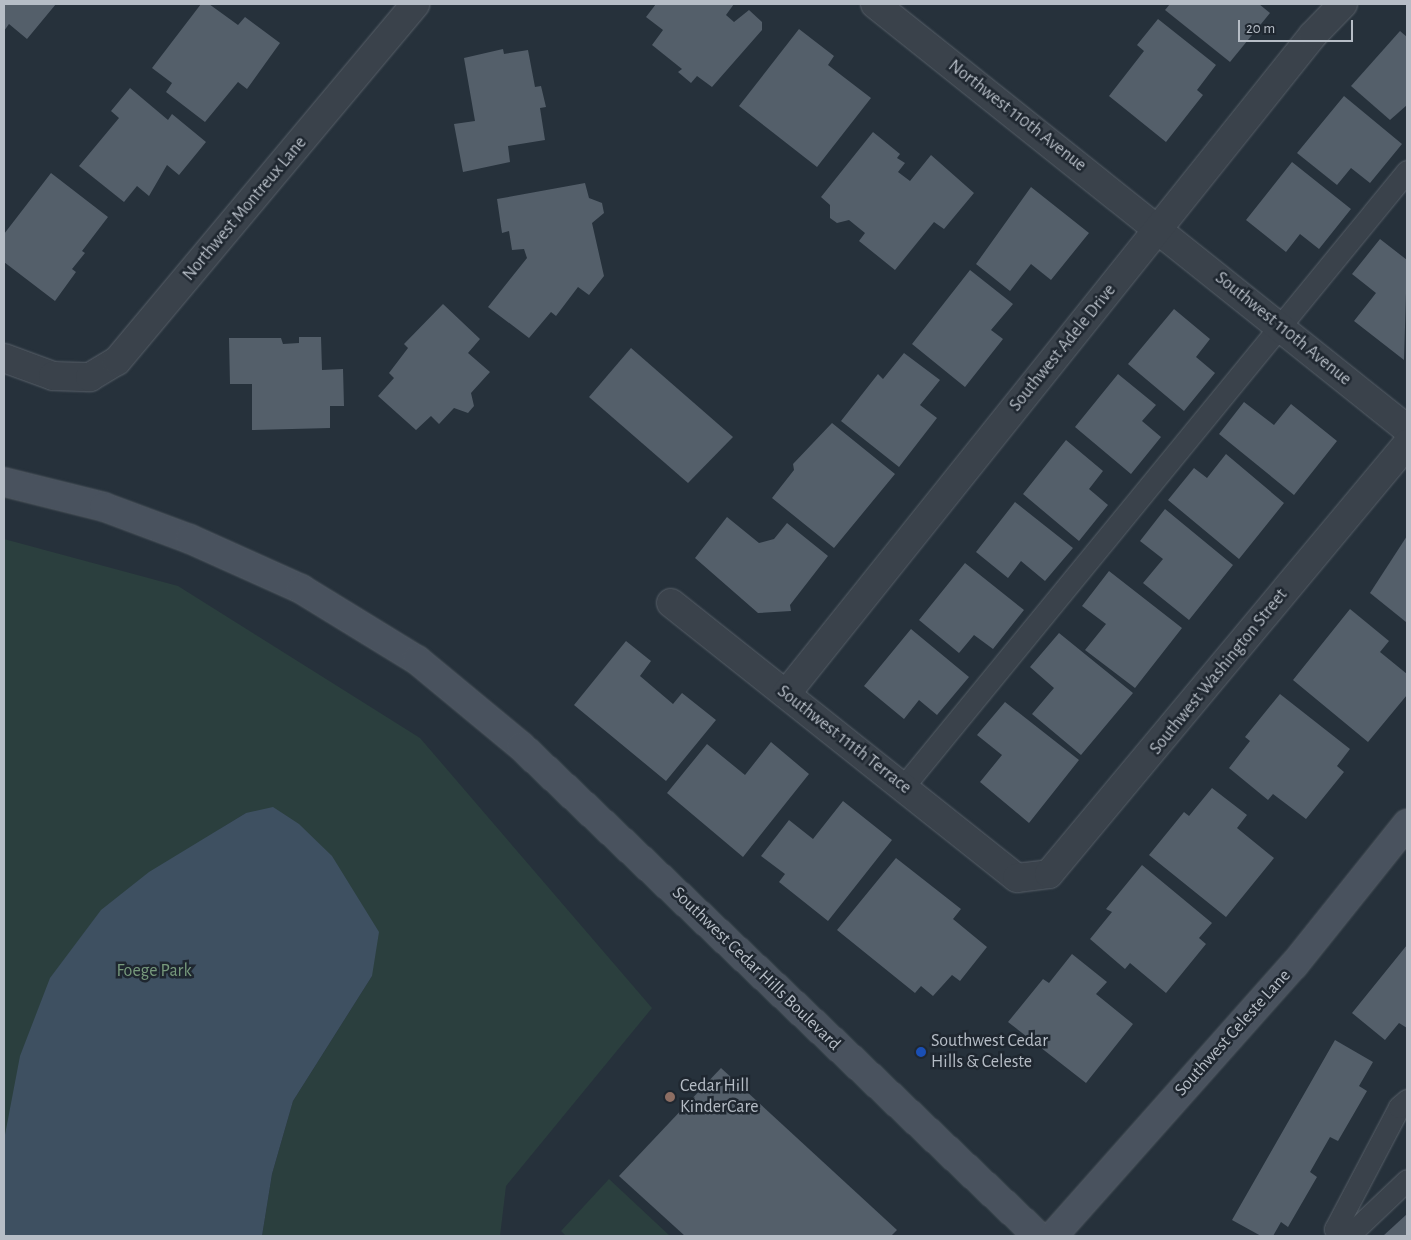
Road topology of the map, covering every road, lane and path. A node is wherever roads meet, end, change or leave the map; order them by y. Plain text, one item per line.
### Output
1 (415, 4) edge
2 (875, 4) edge
3 (1343, 4) edge
4 (1407, 171) edge
5 (1159, 228) junction
6 (1279, 325) junction
7 (4, 358) edge
8 (1407, 429) edge
9 (1407, 444) edge
10 (4, 482) edge
11 (671, 603) dead end
12 (786, 694) junction
13 (903, 787) junction
14 (1407, 824) edge
15 (1017, 878) joint
16 (1407, 1100) edge
17 (1407, 1180) edge
18 (1038, 1236) edge
19 (1053, 1236) edge
20 (1347, 1236) edge

1 - 7 street, Northwest Montreux Lane
2 - 5 street, Northwest 110th Avenue
3 - 5 street, Southwest Adele Drive
4 - 6 lane
5 - 6 street, Southwest 110th Avenue
5 - 12 street, Southwest Adele Drive
6 - 8 street, Southwest 110th Avenue
6 - 13 lane
9 - 15 street, Southwest Washington Street
10 - 18 main road, Southwest Cedar Hills Boulevard
11 - 12 street, Southwest 111th Terrace
12 - 13 street, Southwest 111th Terrace
13 - 15 street, Southwest 111th Terrace
14 - 19 main road, Southwest Celeste Lane
16 - 20 lane
17 - 20 lane

